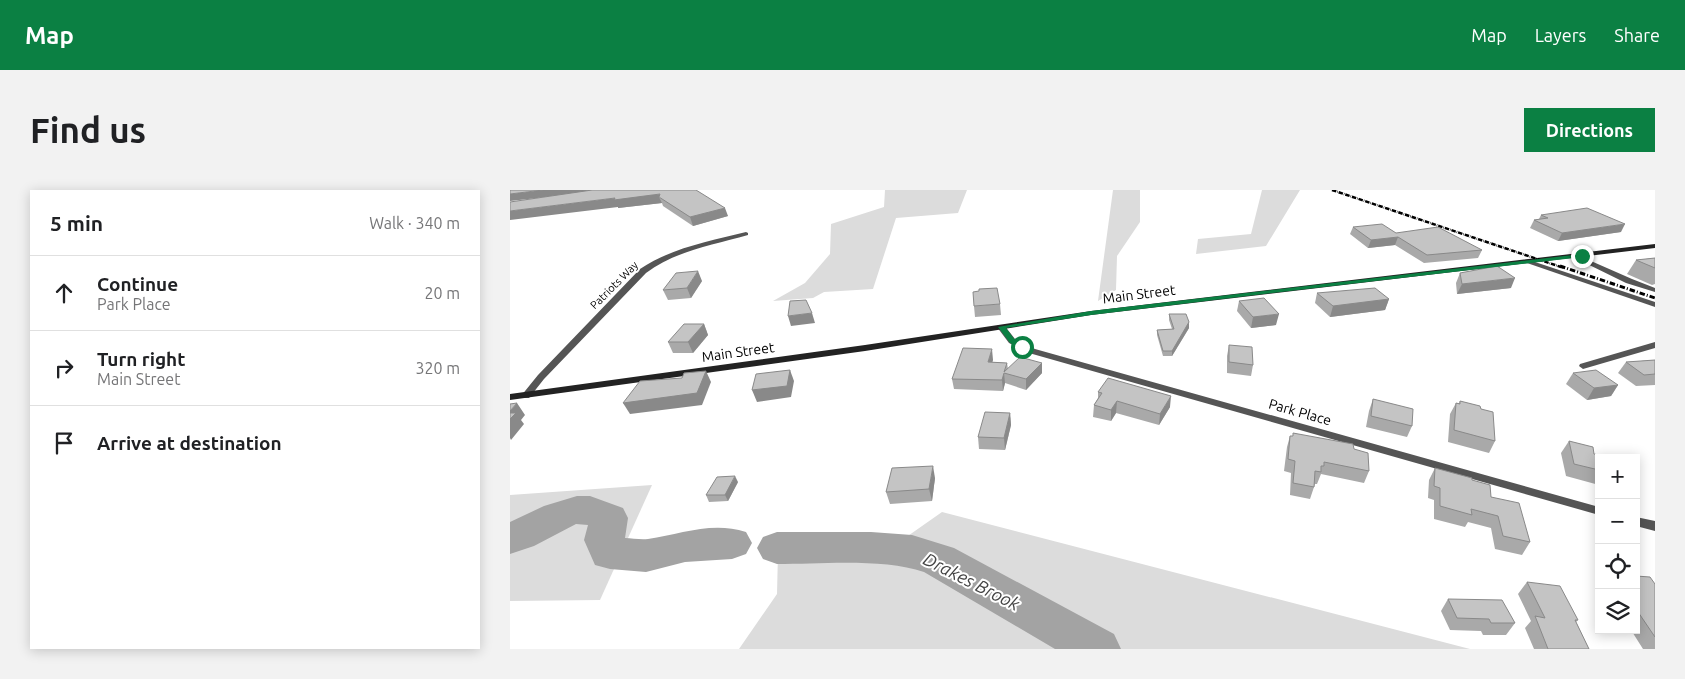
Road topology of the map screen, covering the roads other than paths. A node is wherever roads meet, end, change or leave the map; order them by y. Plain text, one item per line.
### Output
1 (746, 234) dead end
2 (1655, 246) edge
3 (1575, 256) junction
4 (1529, 262) junction
5 (1655, 290) edge
6 (1655, 305) edge
7 (1001, 327) junction
8 (1655, 345) edge
9 (1584, 366) dead end
10 (526, 396) junction
11 (510, 397) edge
12 (1595, 510) edge
13 (1640, 522) edge
14 (1655, 526) edge

1 - 10 street, Patriots Way
2 - 3 street, Main Street
3 - 4 street, Main Street
3 - 5 street
4 - 6 street
4 - 7 street, Main Street
7 - 10 street, Main Street
7 - 12 street, Park Place
8 - 9 street
10 - 11 street, Main Street
13 - 14 street

